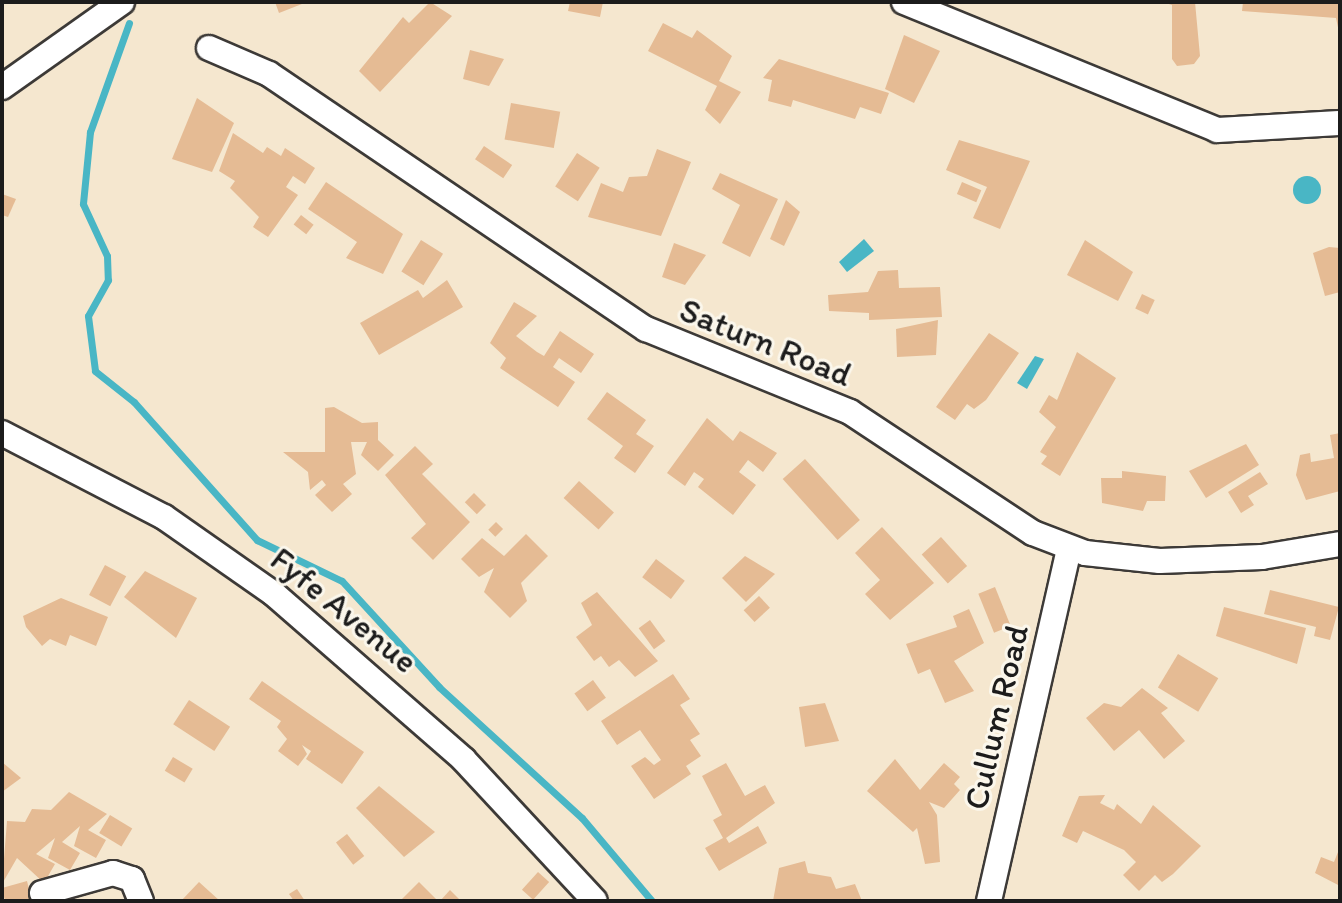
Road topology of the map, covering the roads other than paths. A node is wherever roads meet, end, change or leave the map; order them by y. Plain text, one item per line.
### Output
1 (122, 2) edge
2 (904, 2) edge
3 (209, 48) dead end
4 (2, 87) edge
5 (1340, 123) edge
6 (2, 433) edge
7 (1340, 544) edge
8 (1069, 548) junction
9 (42, 893) dead end
10 (141, 901) edge
11 (595, 901) edge
12 (989, 901) edge

1 - 4 street
2 - 5 street
3 - 8 street, Saturn Road
6 - 11 street, Fyfe Avenue
7 - 8 street, Saturn Road
8 - 12 street, Cullum Road
9 - 10 street

